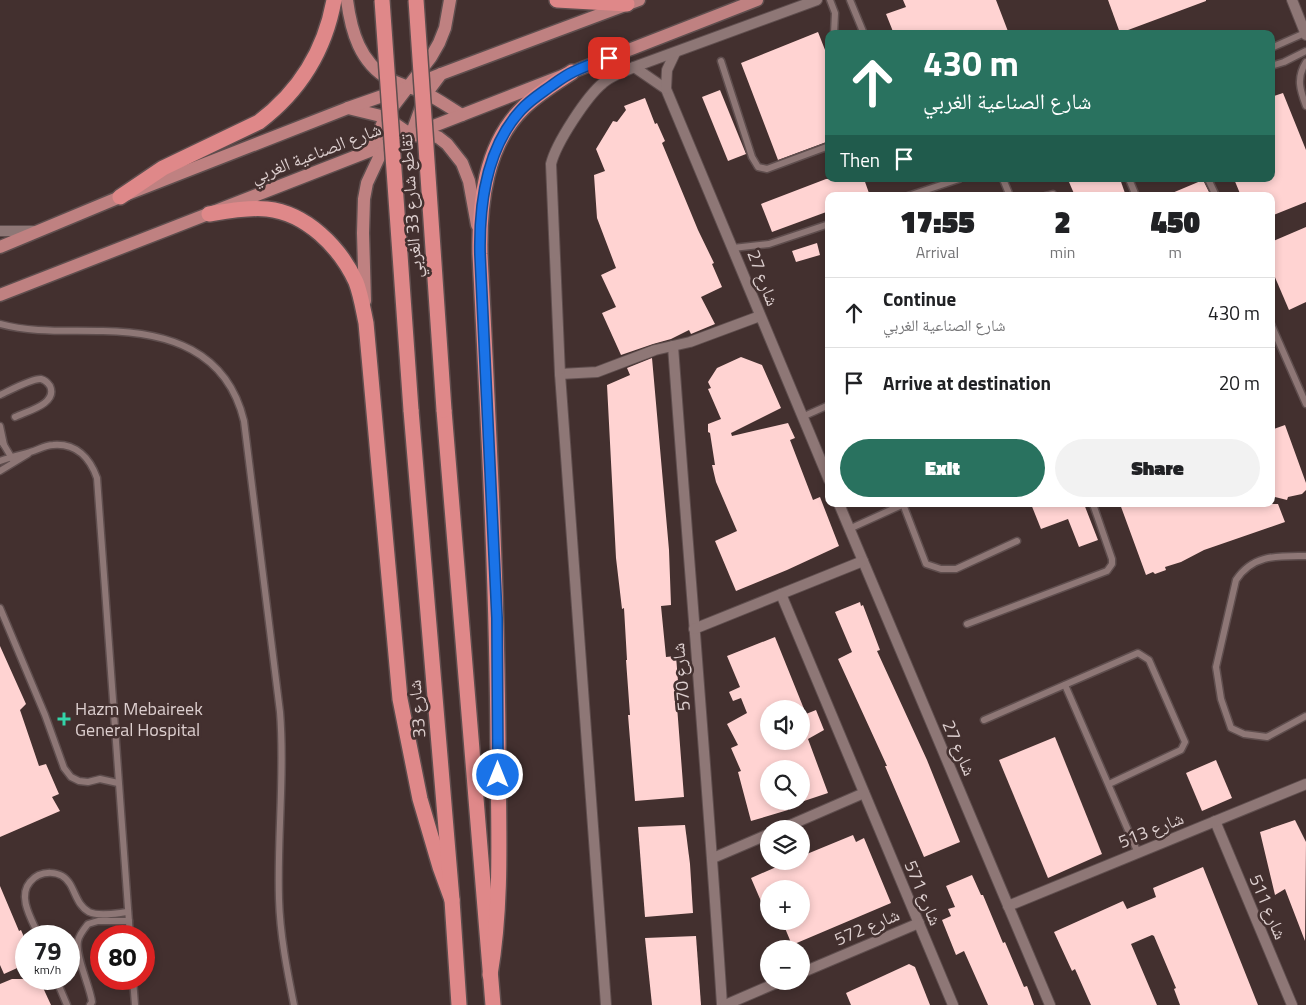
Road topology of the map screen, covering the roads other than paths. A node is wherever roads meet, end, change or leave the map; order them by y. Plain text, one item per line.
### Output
1 (334, 0) edge
2 (347, 0) edge
3 (382, 0) edge
4 (416, 0) edge
5 (450, 0) edge
6 (557, 0) edge
7 (757, 0) edge
8 (817, 0) edge
9 (830, 0) edge
10 (850, 0) edge
11 (1292, 0) edge
12 (633, 2) edge
13 (834, 30) edge
14 (862, 30) edge
15 (1306, 34) edge
16 (1275, 46) edge
17 (1306, 51) edge
18 (675, 53) junction
19 (721, 62) dead end
20 (1306, 62) edge
21 (1275, 65) edge
22 (634, 67) junction
23 (572, 72) junction
24 (441, 74) junction
25 (408, 87) junction
26 (666, 89) junction
27 (426, 94) junction
28 (1306, 106) edge
29 (348, 108) junction
30 (462, 115) junction
31 (385, 117) junction
32 (411, 135) junction
33 (825, 148) edge
34 (372, 150) junction
35 (950, 182) edge
36 (920, 192) edge
37 (120, 197) junction
38 (209, 214) junction
39 (825, 225) edge
40 (0, 231) edge
41 (38, 231) junction
42 (479, 234) junction
43 (6, 244) edge
44 (733, 248) junction
45 (0, 252) edge
46 (0, 296) edge
47 (760, 316) junction
48 (366, 323) junction
49 (0, 324) edge
50 (1275, 333) edge
51 (673, 346) junction
52 (560, 374) junction
53 (0, 395) edge
54 (1306, 404) edge
55 (825, 407) edge
56 (411, 410) joint
57 (15, 417) dead end
58 (802, 417) junction
59 (0, 426) edge
60 (2, 442) edge
61 (13, 460) junction
62 (0, 461) edge
63 (0, 470) edge
64 (825, 471) edge
65 (840, 507) edge
66 (897, 507) edge
67 (904, 507) edge
68 (1094, 507) edge
69 (849, 529) junction
70 (1017, 541) dead end
71 (1306, 556) edge
72 (863, 561) junction
73 (781, 594) junction
74 (0, 608) edge
75 (967, 624) dead end
76 (694, 629) junction
77 (1065, 685) junction
78 (1306, 716) edge
79 (984, 720) dead end
80 (118, 782) junction
81 (1109, 784) junction
82 (1306, 784) edge
83 (864, 793) junction
84 (802, 820) edge
85 (1215, 821) junction
86 (760, 838) edge
87 (1138, 853) junction
88 (713, 858) junction
89 (452, 900) junction
90 (1008, 906) junction
91 (128, 912) junction
92 (128, 921) junction
93 (919, 923) junction
94 (34, 925) edge
95 (129, 925) edge
96 (810, 969) edge
97 (490, 975) junction
98 (60, 990) edge
99 (134, 990) edge
100 (760, 990) edge
101 (66, 1005) edge
102 (90, 1005) edge
103 (135, 1005) edge
104 (294, 1005) edge
105 (459, 1005) edge
106 (493, 1005) edge
107 (606, 1005) edge
108 (724, 1005) edge
109 (953, 1005) edge
110 (1050, 1005) edge
111 (1292, 1005) edge

1 - 37 highway
2 - 25 main road
3 - 56 highway, تقاطع شارع 33 الغربي, bridge
4 - 97 highway, تقاطع شارع 33 الغربي, bridge
5 - 25 main road
6 - 12 highway
7 - 23 main road, شارع الصناعية الغربي
8 - 18 street
9 - 13 lane
10 - 14 lane
11 - 15 street
12 - 24 main road, شارع الصناعية الغربي
15 - 16 lane
17 - 21 lane
18 - 22 street
18 - 26 street
19 - 33 lane
20 - 28 lane
22 - 26 street
22 - 52 street
23 - 30 main road, شارع الصناعية الغربي
23 - 42 highway
24 - 25 main road, شارع الصناعية الغربي
24 - 27 main road
25 - 27 main road
25 - 29 main road, شارع الصناعية الغربي
25 - 31 main road
26 - 44 street, شارع 27
27 - 30 main road
27 - 32 main road
29 - 31 main road
29 - 37 main road, شارع الصناعية الغربي
30 - 32 main road, شارع الصناعية الغربي
31 - 32 main road
31 - 34 main road
32 - 34 main road, شارع الصناعية الغربي
32 - 42 main road
32 - 48 main road
34 - 38 main road, شارع الصناعية الغربي
35 - 36 lane
37 - 41 main road, شارع الصناعية الغربي
38 - 46 main road, شارع الصناعية الغربي
38 - 48 highway
39 - 44 lane
40 - 41 street
41 - 43 main road, شارع الصناعية الغربي
42 - 97 highway
43 - 45 main road, شارع الصناعية الغربي
44 - 47 street, شارع 27
47 - 51 street
47 - 58 street, شارع 27
48 - 89 highway
49 - 104 lane
50 - 54 lane
51 - 52 street
51 - 76 street, شارع 570
52 - 107 street
53 - 57 lane
55 - 58 lane
56 - 89 highway, شارع 33
58 - 64 street, شارع 27
59 - 60 lane
60 - 61 lane
61 - 62 lane
61 - 63 lane
61 - 80 lane
65 - 69 street, شارع 27
66 - 69 lane
67 - 70 lane
68 - 75 lane
69 - 72 street, شارع 27
71 - 78 lane
72 - 73 street
72 - 90 street, شارع 27
73 - 76 street
73 - 83 street, شارع 571
74 - 80 lane
76 - 88 street, شارع 570
77 - 79 lane
77 - 81 lane
77 - 81 lane
80 - 91 lane
81 - 87 lane
82 - 85 street, شارع 513
83 - 84 street
83 - 93 street, شارع 571
85 - 87 street, شارع 513
85 - 111 street, شارع 511
86 - 88 street
87 - 90 street, شارع 513
88 - 108 street, شارع 570
89 - 105 highway, شارع 33
90 - 110 street, شارع 27
91 - 92 lane
91 - 94 lane
92 - 95 lane
92 - 102 lane
93 - 96 street, شارع 572
93 - 109 street, شارع 571
97 - 106 highway
98 - 101 lane
99 - 103 lane
100 - 108 street

